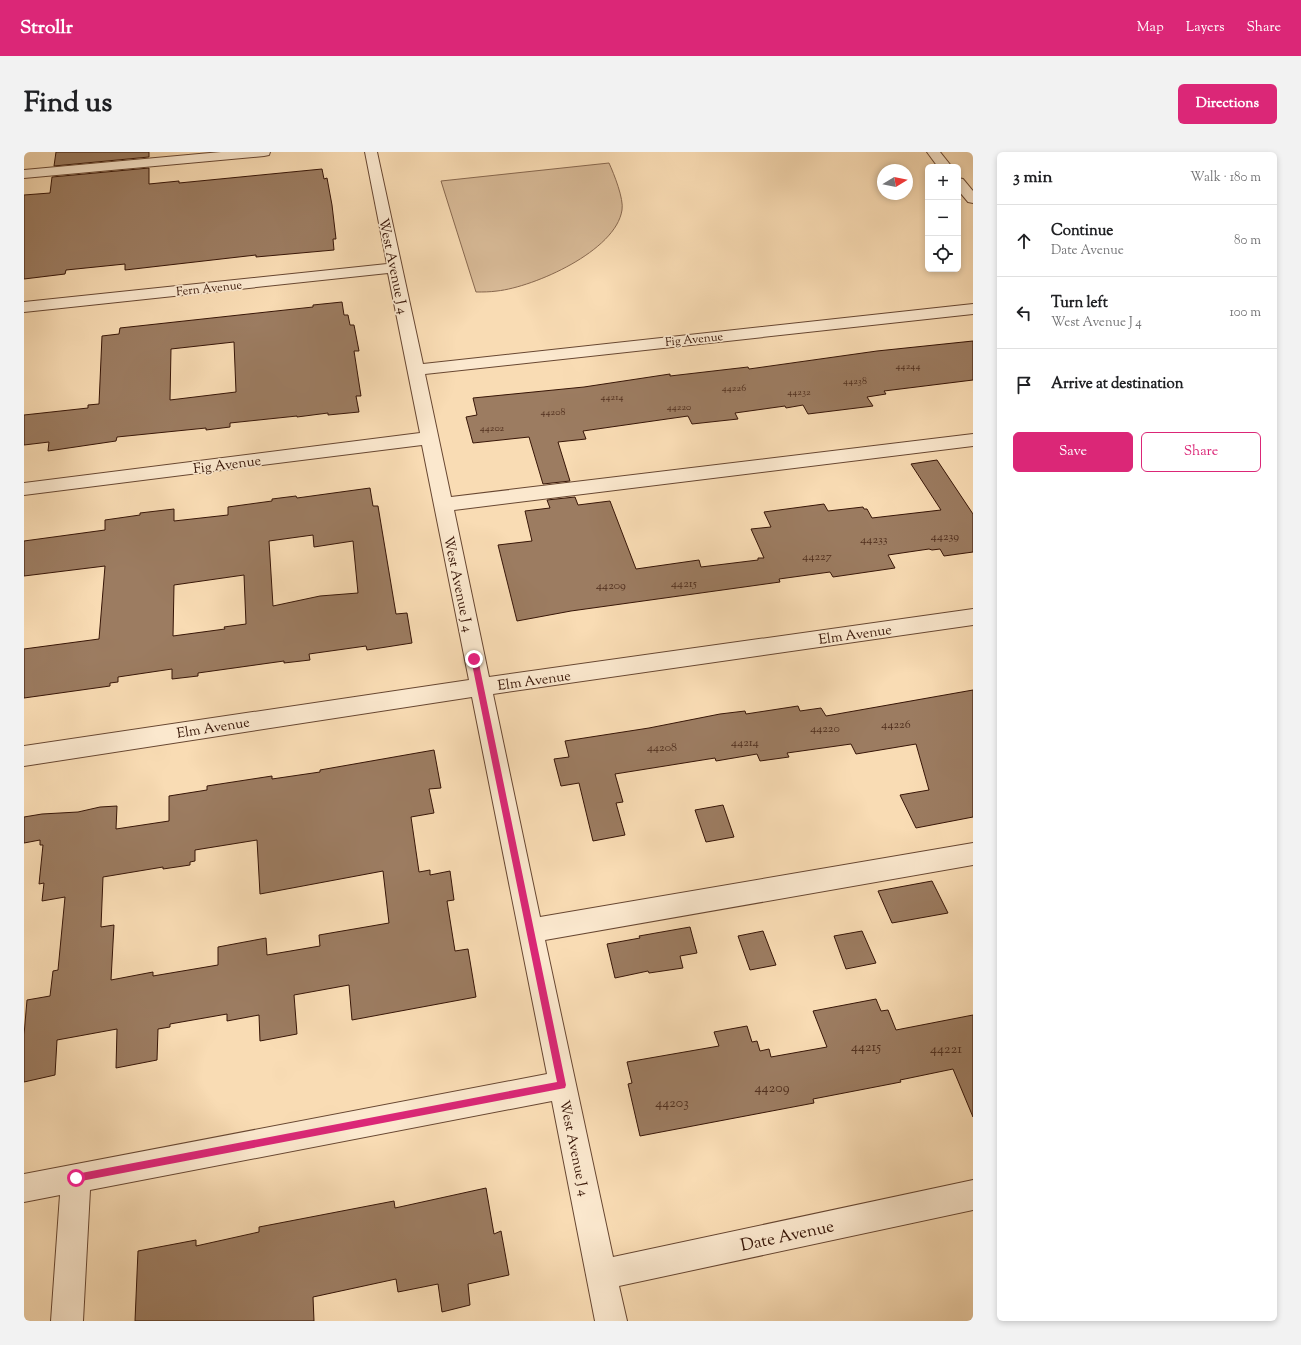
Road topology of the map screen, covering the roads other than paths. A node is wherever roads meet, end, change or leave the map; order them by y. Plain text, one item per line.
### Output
1 (264, 152) edge
2 (371, 152) edge
3 (933, 152) edge
4 (943, 164) edge
5 (24, 174) edge
6 (961, 185) edge
7 (973, 199) edge
8 (394, 268) junction
9 (24, 307) edge
10 (973, 309) edge
11 (415, 370) junction
12 (429, 438) junction
13 (973, 440) edge
14 (24, 489) edge
15 (443, 505) junction
16 (973, 616) edge
17 (480, 687) junction
18 (24, 756) edge
19 (973, 854) edge
20 (530, 931) junction
21 (562, 1085) junction
22 (76, 1178) junction
23 (24, 1188) edge
24 (973, 1195) edge
25 (601, 1275) junction
26 (67, 1321) edge
27 (610, 1321) edge

1 - 5 street
2 - 8 street, West Avenue J 4
3 - 4 street
6 - 7 street
8 - 9 street, Fern Avenue
8 - 11 street, West Avenue J 4
10 - 11 street, Fig Avenue
11 - 12 street, West Avenue J 4
12 - 14 street, Fig Avenue
12 - 15 street, West Avenue J 4
13 - 15 street
15 - 17 street, West Avenue J 4
16 - 17 street, Elm Avenue
17 - 18 street, Elm Avenue
17 - 20 street, West Avenue J 4
19 - 20 street
20 - 21 street, West Avenue J 4
21 - 22 street
21 - 25 street, West Avenue J 4
22 - 23 street
22 - 26 street
24 - 25 street, Date Avenue
25 - 27 street, West Avenue J 4

